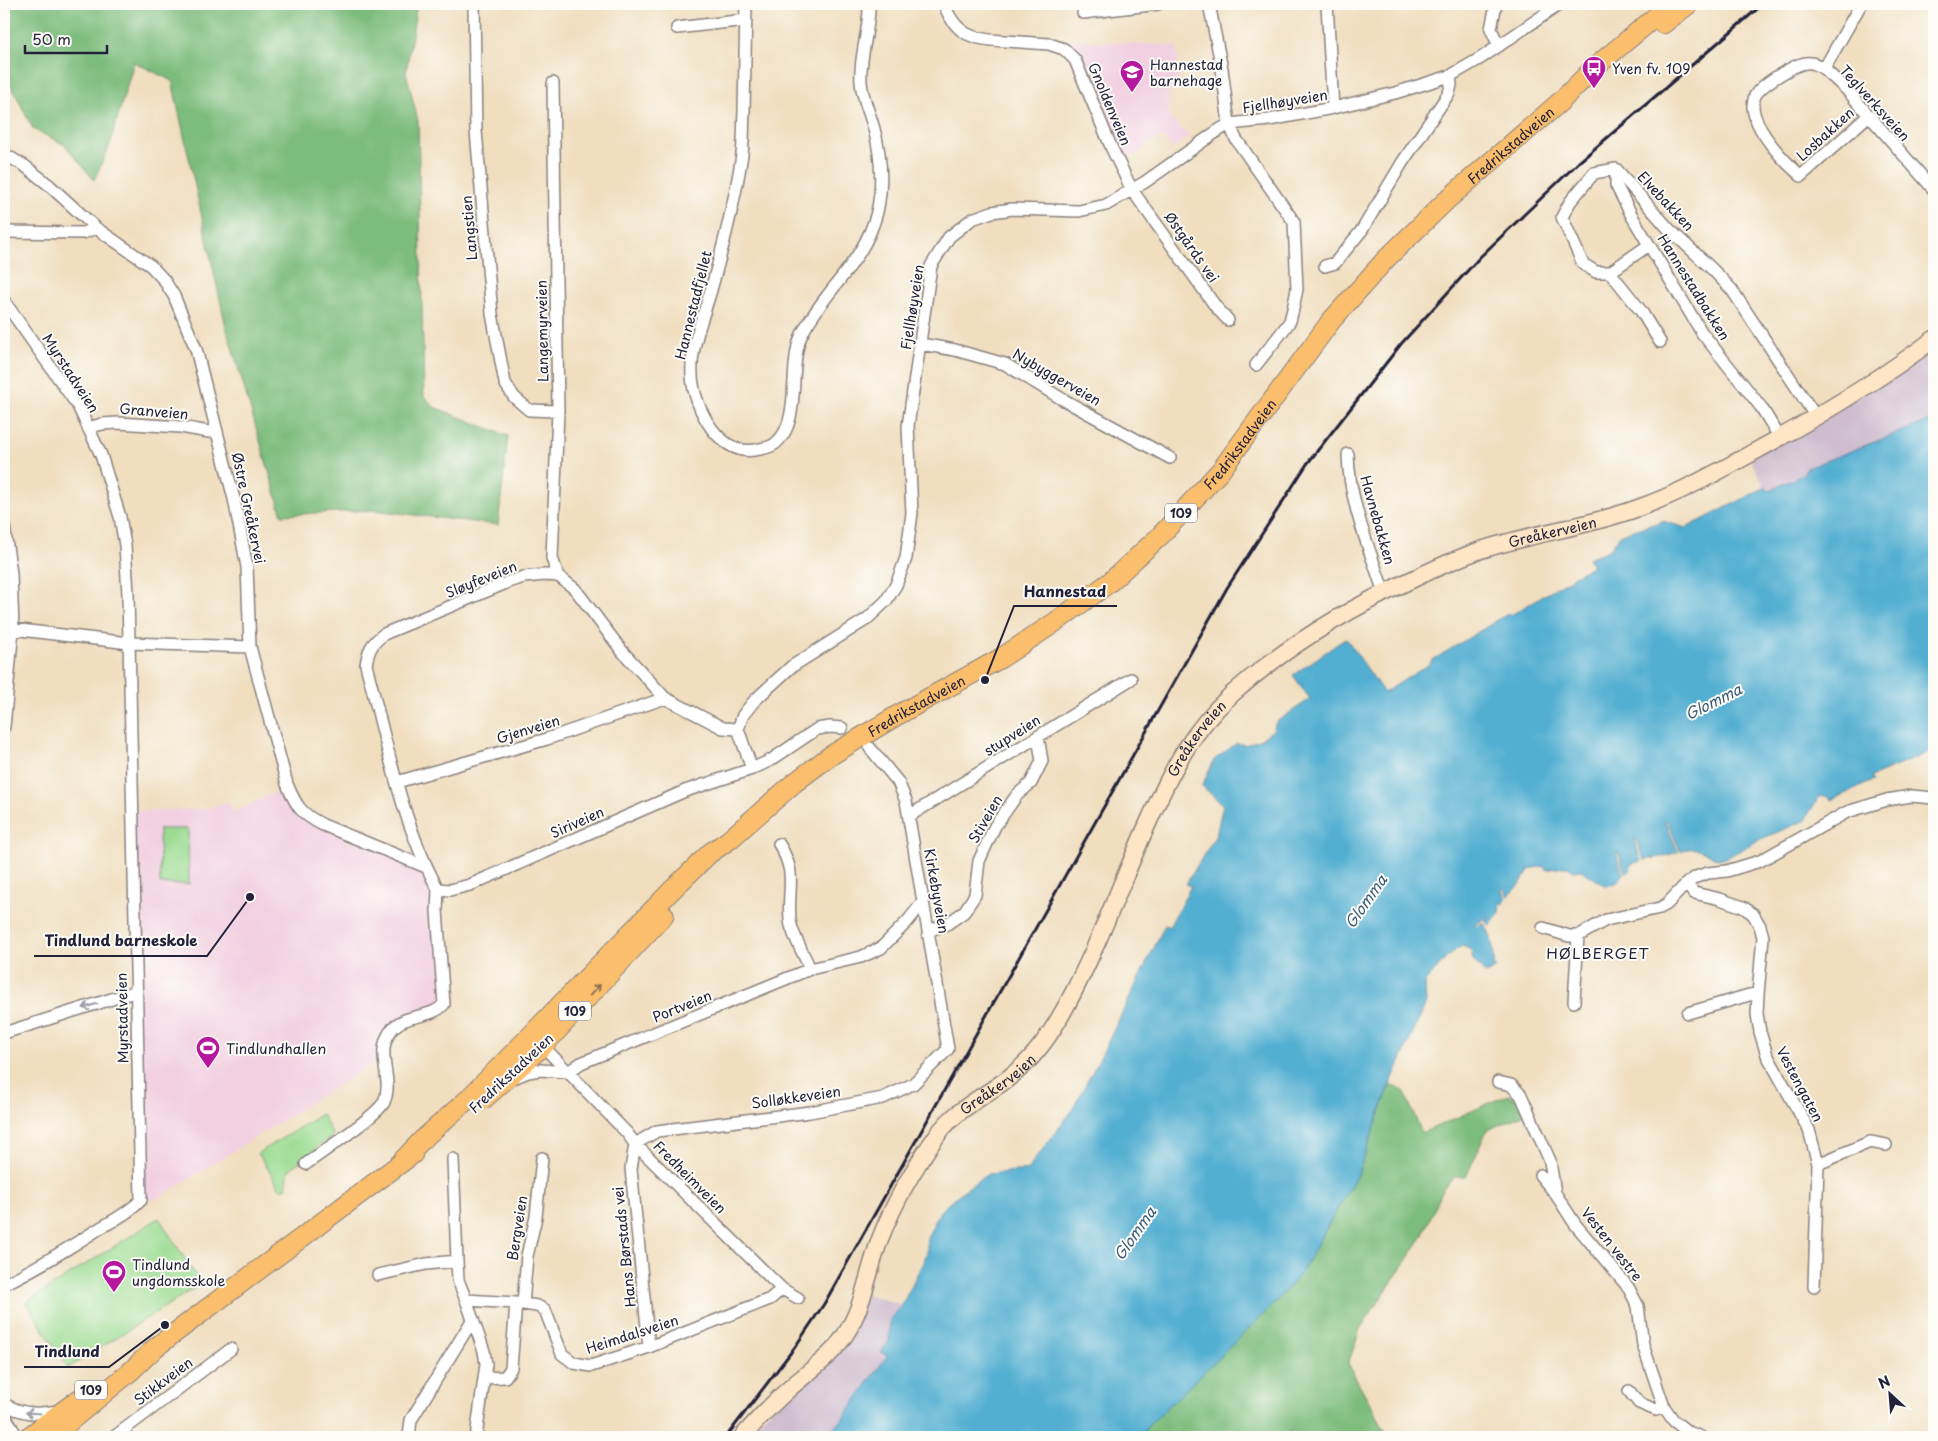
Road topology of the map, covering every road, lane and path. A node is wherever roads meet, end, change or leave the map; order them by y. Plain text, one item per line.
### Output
1 (474, 4) edge
2 (746, 4) edge
3 (868, 4) edge
4 (944, 4) edge
5 (1158, 4) edge
6 (1209, 4) edge
7 (1327, 4) edge
8 (1496, 4) edge
9 (1560, 4) edge
10 (1671, 4) edge
11 (1689, 4) edge
12 (1861, 4) edge
13 (1083, 13) dead end
14 (746, 20) junction
15 (677, 28) dead end
16 (1499, 46) junction
17 (1824, 69) junction
18 (1450, 76) junction
19 (554, 83) dead end
20 (1560, 102) junction
21 (1333, 108) junction
22 (1868, 116) junction
23 (1229, 124) junction
24 (4, 154) edge
25 (1616, 169) junction
26 (1132, 190) junction
27 (1934, 190) edge
28 (96, 228) junction
29 (4, 232) edge
30 (1649, 245) junction
31 (1325, 266) dead end
32 (1610, 272) junction
33 (4, 301) edge
34 (1228, 320) dead end
35 (1934, 339) edge
36 (1660, 342) dead end
37 (921, 344) junction
38 (1256, 365) dead end
39 (558, 412) junction
40 (1816, 417) junction
41 (88, 428) junction
42 (217, 431) junction
43 (1780, 438) junction
44 (1348, 454) dead end
45 (1170, 458) dead end
46 (4, 526) edge
47 (558, 576) junction
48 (1384, 593) junction
49 (8, 628) edge
50 (129, 643) junction
51 (250, 647) junction
52 (1131, 679) dead end
53 (665, 698) junction
54 (4, 727) edge
55 (842, 728) dead end
56 (738, 729) junction
57 (1038, 737) junction
58 (870, 748) dead end
59 (752, 769) junction
60 (397, 782) junction
61 (1934, 798) edge
62 (909, 816) junction
63 (779, 844) dead end
64 (426, 867) junction
65 (1686, 884) junction
66 (438, 889) junction
67 (922, 902) junction
68 (1543, 928) dead end
69 (928, 930) junction
70 (1578, 936) junction
71 (810, 969) junction
72 (137, 991) junction
73 (1758, 994) junction
74 (1574, 1002) dead end
75 (1688, 1013) dead end
76 (4, 1033) edge
77 (537, 1041) junction
78 (948, 1049) joint
79 (568, 1072) junction
80 (1498, 1082) dead end
81 (502, 1084) junction
82 (635, 1144) junction
83 (1886, 1145) dead end
84 (542, 1158) dead end
85 (453, 1159) dead end
86 (402, 1161) junction
87 (306, 1164) dead end
88 (1818, 1164) junction
89 (1540, 1175) dead end
90 (1556, 1193) junction
91 (457, 1260) junction
92 (378, 1275) dead end
93 (4, 1284) edge
94 (1814, 1286) dead end
95 (782, 1289) junction
96 (798, 1298) dead end
97 (466, 1300) junction
98 (520, 1303) junction
99 (473, 1319) junction
100 (156, 1347) junction
101 (649, 1347) junction
102 (231, 1349) dead end
103 (486, 1378) junction
104 (1629, 1391) dead end
105 (4, 1404) edge
106 (1664, 1407) junction
107 (65, 1410) junction
108 (4, 1414) edge
109 (17, 1437) edge
110 (28, 1437) edge
111 (51, 1437) edge
112 (114, 1437) edge
113 (409, 1437) edge
114 (476, 1437) edge
115 (742, 1437) edge
116 (1701, 1437) edge

1 - 39 street, Langstien
2 - 14 street, Hannestadfjellet
3 - 14 street, Hannestadfjellet
4 - 26 street, Gnoldenveien
5 - 13 street
6 - 23 street
7 - 21 street
8 - 16 street
9 - 16 street, Fjellhøyveien
10 - 20 main road, Fredrikstadveien / 109
11 - 20 main road, Fredrikstadveien / 109
12 - 17 street, Teglverksveien
14 - 15 street
16 - 18 street, Fjellhøyveien
17 - 22 street, Teglverksveien
17 - 22 street, Losbakken
18 - 21 street, Fjellhøyveien
18 - 31 street
19 - 39 street, Langemyrveien
20 - 77 main road, Fredrikstadveien / 109
21 - 23 street, Fjellhøyveien
22 - 27 street, Teglverksveien
23 - 26 street, Fjellhøyveien
23 - 38 street
24 - 28 street, Østre Greåkervei
25 - 30 street, Hannestadbakken
25 - 32 street
25 - 40 street, Elvebakken
26 - 34 street, Østgårds vei
26 - 37 street, Fjellhøyveien
28 - 29 street
28 - 42 street, Østre Greåkervei
30 - 32 street
30 - 43 street, Hannestadbakken
32 - 36 street
33 - 41 street, Myrstadveien
35 - 40 main road, Greåkerveien
37 - 45 street, Nybyggerveien
37 - 56 street, Fjellhøyveien
39 - 47 street, Langemyrveien
40 - 43 main road, Greåkerveien
41 - 42 street, Granveien
41 - 50 street, Myrstadveien
42 - 51 street, Østre Greåkervei
43 - 48 main road, Greåkerveien
44 - 48 street, Havnebakken
46 - 49 street
47 - 53 street
47 - 60 street, Sløyfeveien
48 - 115 main road, Greåkerveien
49 - 50 street
49 - 54 street
50 - 51 street
50 - 72 street, Myrstadveien
51 - 64 street, Østre Greåkervei
52 - 57 street, stupveien
53 - 56 street
53 - 60 street, Gjenveien
55 - 59 street
56 - 59 street
57 - 62 street, stupveien
57 - 69 street, Stiveien
58 - 62 street, Kirkebyveien
59 - 66 street, Siriveien
60 - 64 street, Sløyfeveien
61 - 65 street
62 - 67 street, Kirkebyveien
63 - 71 street
64 - 66 street
65 - 70 street
65 - 73 street, Vestengaten
66 - 87 street
67 - 69 street, Kirkebyveien
67 - 71 street, Portveien
68 - 70 street
69 - 78 street, Kirkebyveien
70 - 74 street
71 - 79 street, Portveien
72 -> 76 street
72 - 93 street, Myrstadveien
73 - 75 street
73 - 88 street, Vestengaten
77 - 79 street, Fredheimveien
77 - 81 main road, Fredrikstadveien / 109
77 - 86 main road, Fredrikstadveien / 109
78 - 82 street, Solløkkeveien
79 - 81 street
79 - 82 street, Fredheimveien
80 - 90 street
81 - 86 main road, Fredrikstadveien / 109
82 - 95 street, Fredheimveien
82 - 101 street, Hans Børstads vei
83 - 88 street
84 - 98 street, Bergveien
85 - 91 street
86 - 100 main road, Fredrikstadveien / 109
88 - 94 street, Vestengaten
89 - 90 street, Vesten vestre
90 - 106 street, Vesten vestre
91 - 92 street
91 - 97 street
95 - 96 street, Fredheimveien
95 - 101 street, Heimdalsveien
97 - 98 street, Heimdalsveien
97 - 99 street
98 - 101 street, Heimdalsveien
98 - 103 street, Bergveien
99 - 103 street
99 - 113 street
100 - 107 main road, Fredrikstadveien / 109
100 - 111 main road, Fredrikstadveien / 109
102 - 112 street, Stikkveien
103 - 114 street
104 - 106 street
107 -> 105 street
106 - 116 street, Vesten vestre
107 - 110 main road, Fredrikstadveien / 109
108 - 109 street

